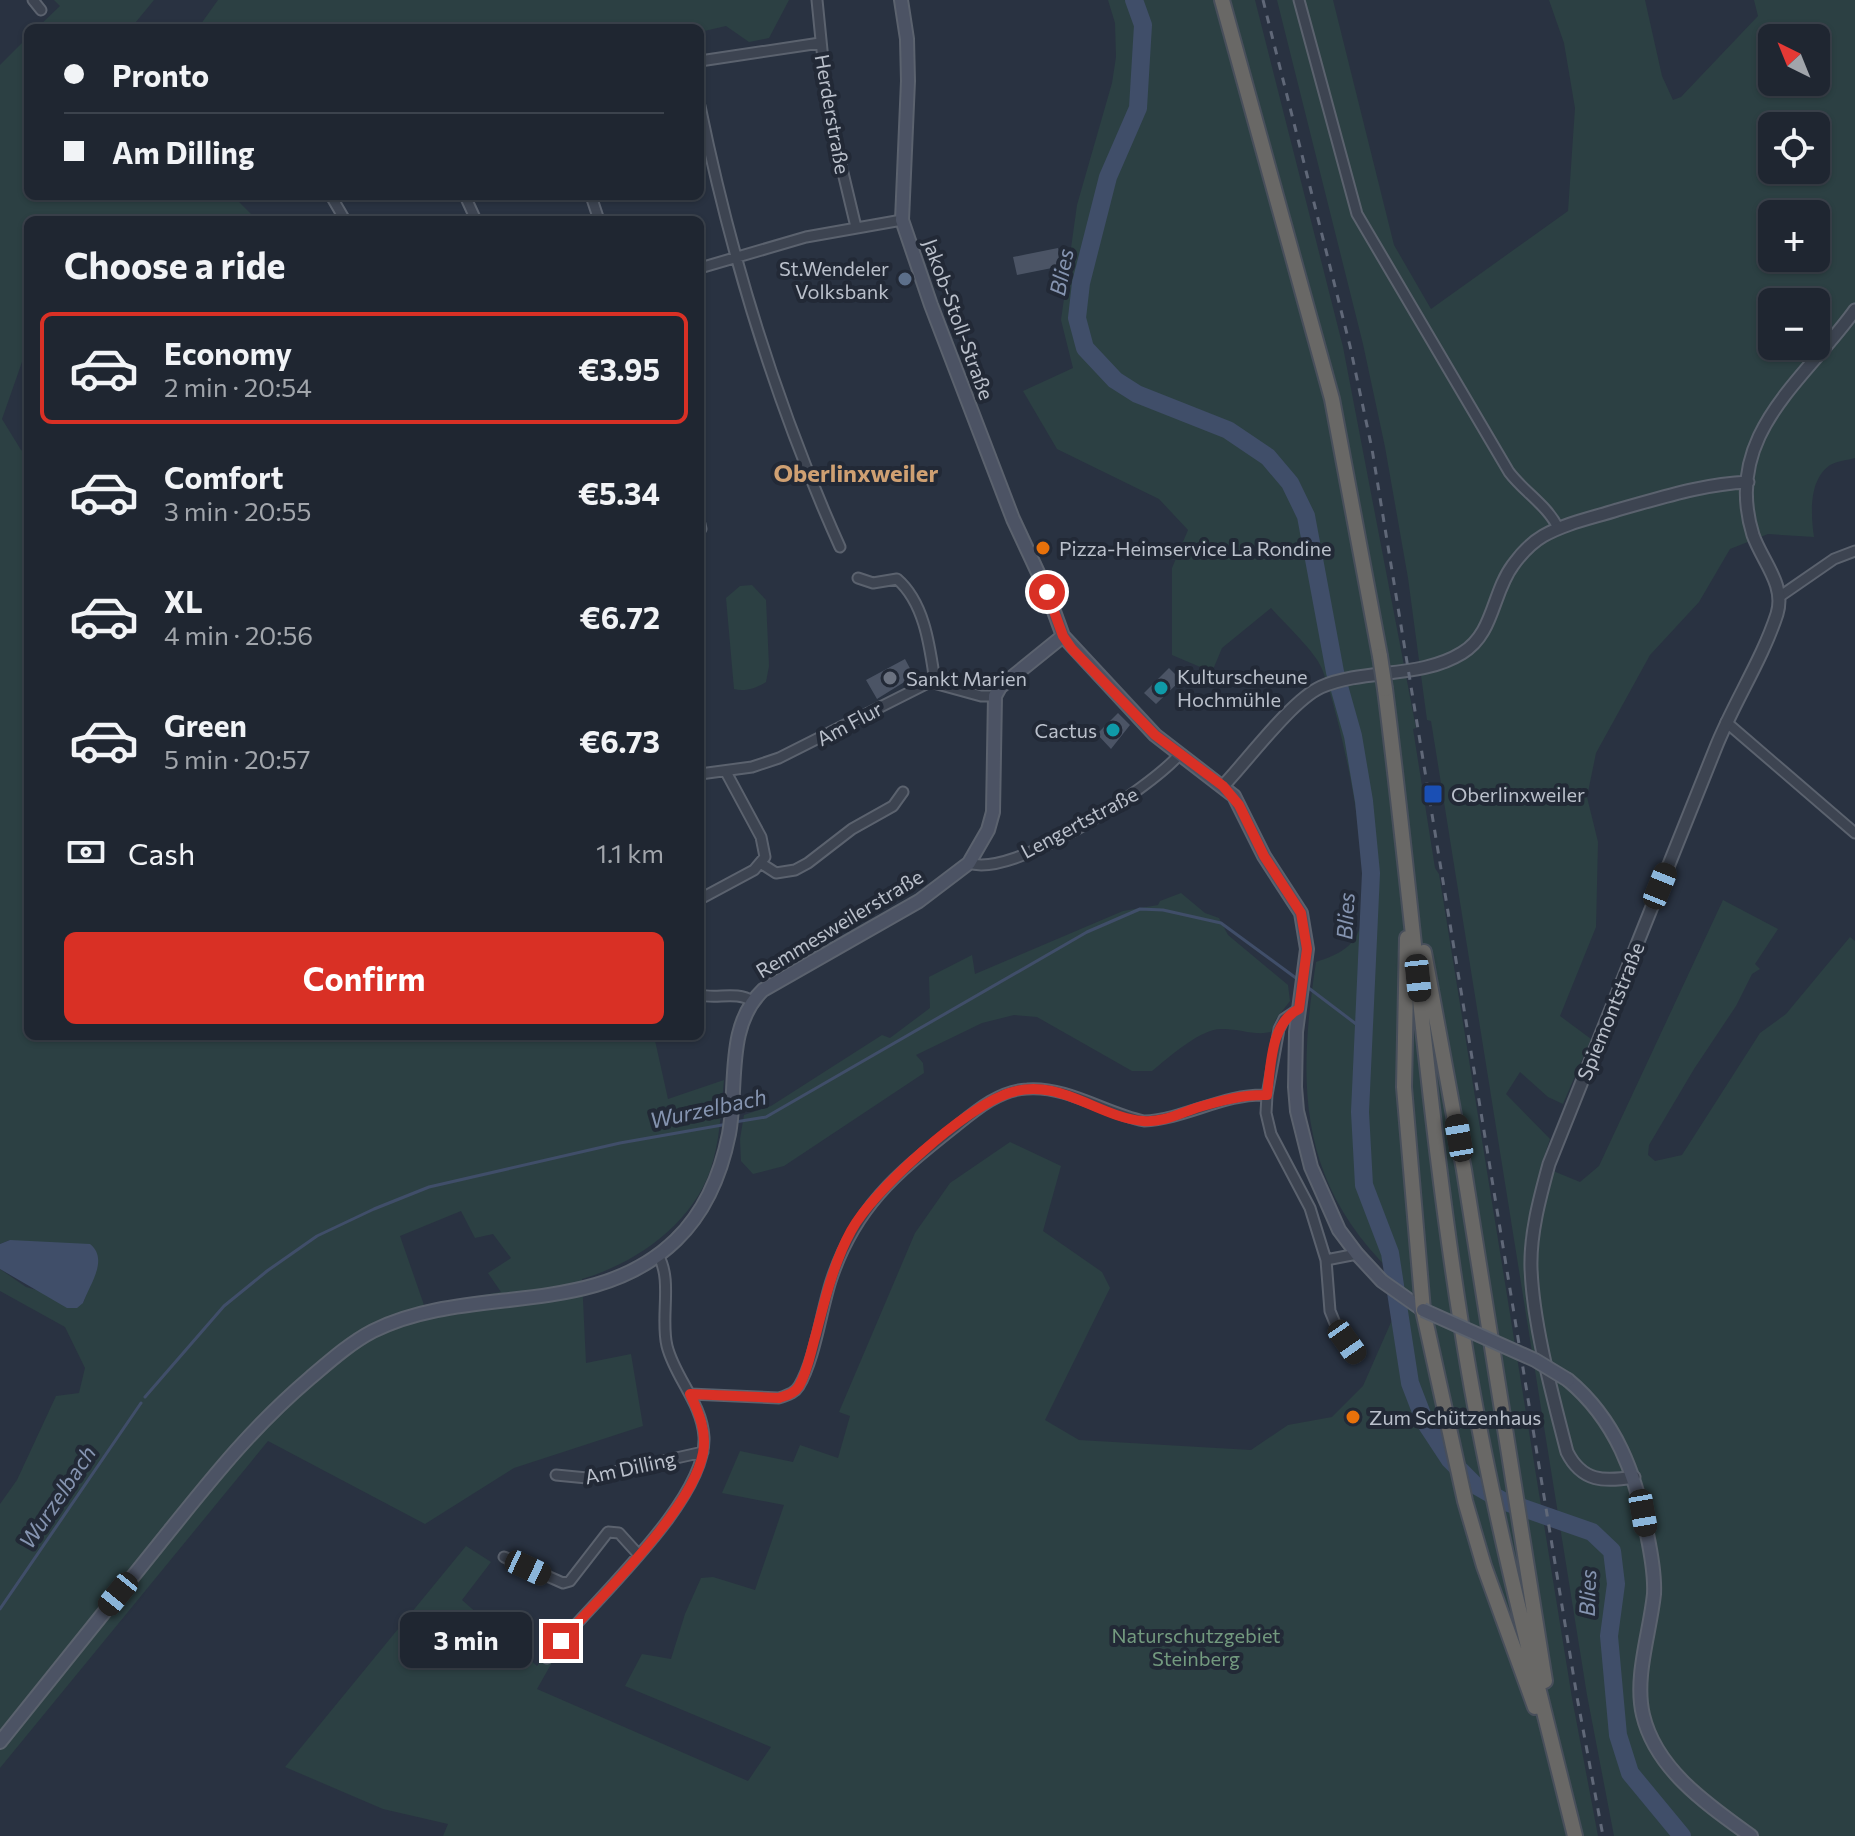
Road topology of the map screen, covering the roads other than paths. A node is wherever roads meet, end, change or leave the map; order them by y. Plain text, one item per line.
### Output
1 (33, 0) edge
2 (817, 0) edge
3 (901, 0) edge
4 (1222, 0) edge
5 (1299, 0) edge
6 (41, 10) dead end
7 (820, 43) junction
8 (704, 60) edge
9 (704, 123) edge
10 (902, 220) junction
11 (856, 227) junction
12 (736, 257) junction
13 (704, 267) edge
14 (1855, 310) edge
15 (1748, 482) junction
16 (1558, 528) junction
17 (840, 547) dead end
18 (1855, 551) edge
19 (858, 578) dead end
20 (1779, 597) junction
21 (1063, 636) junction
22 (935, 682) junction
23 (995, 696) junction
24 (1726, 722) junction
25 (1179, 755) junction
26 (726, 772) junction
27 (704, 774) edge
28 (1223, 786) junction
29 (903, 792) dead end
30 (1855, 833) edge
31 (969, 863) junction
32 (762, 864) junction
33 (1407, 865) junction
34 (704, 897) edge
35 (704, 996) edge
36 (752, 1001) junction
37 (1299, 1009) junction
38 (1267, 1095) junction
39 (1357, 1254) junction
40 (658, 1255) junction
41 (1326, 1260) junction
42 (1423, 1310) junction
43 (1493, 1343) junction
44 (1357, 1356) dead end
45 (690, 1394) junction
46 (703, 1452) junction
47 (556, 1475) dead end
48 (1634, 1477) junction
49 (638, 1554) junction
50 (504, 1557) dead end
51 (547, 1658) dead end
52 (0, 1742) edge
53 (1555, 1748) junction
54 (1564, 1790) junction
55 (1575, 1836) edge
56 (1751, 1836) edge

1 - 6 street
2 - 7 street, Herderstraße
3 - 10 main road, Jakob-Stoll-Straße
4 - 33 highway, bridge
5 - 16 street
7 - 8 street
7 - 11 street, Herderstraße
9 - 12 street
10 - 11 street
10 - 21 main road, Jakob-Stoll-Straße
11 - 12 street
12 - 13 street
12 - 17 street
14 - 15 street
15 - 16 street
15 - 20 street
16 - 28 street
18 - 20 street
19 - 22 street
20 - 24 street, Spiemontstraße
21 - 23 main road
21 - 25 main road, Jakob-Stoll-Straße
22 - 23 street
22 - 26 street, Am Flur
23 - 31 main road, Remmesweilerstraße
24 - 30 street
24 - 48 street, Spiemontstraße
25 - 28 main road, Jakob-Stoll-Straße
25 - 31 street, Lengertstraße
26 - 27 street, Am Flur
26 - 32 street
28 - 37 main road
29 - 32 street
31 - 36 main road, Remmesweilerstraße
32 - 34 street
33 - 42 highway
33 - 43 highway
33 - 53 highway
35 - 36 street
36 - 40 main road, Remmesweilerstraße
37 - 38 street
37 - 39 main road
38 - 41 street
38 - 45 street
39 - 41 street
39 - 42 main road
40 - 45 street, Am Dilling
40 - 52 main road, Remmesweilerstraße
41 - 44 street
42 - 43 main road, bridge
42 - 54 highway
43 - 48 main road, bridge
43 - 53 highway
45 - 46 street, Am Dilling
46 - 47 street, Am Dilling
46 - 49 street, Am Dilling
48 - 56 main road
49 - 50 street
49 - 51 street, Am Dilling
53 - 54 highway
54 - 55 highway

